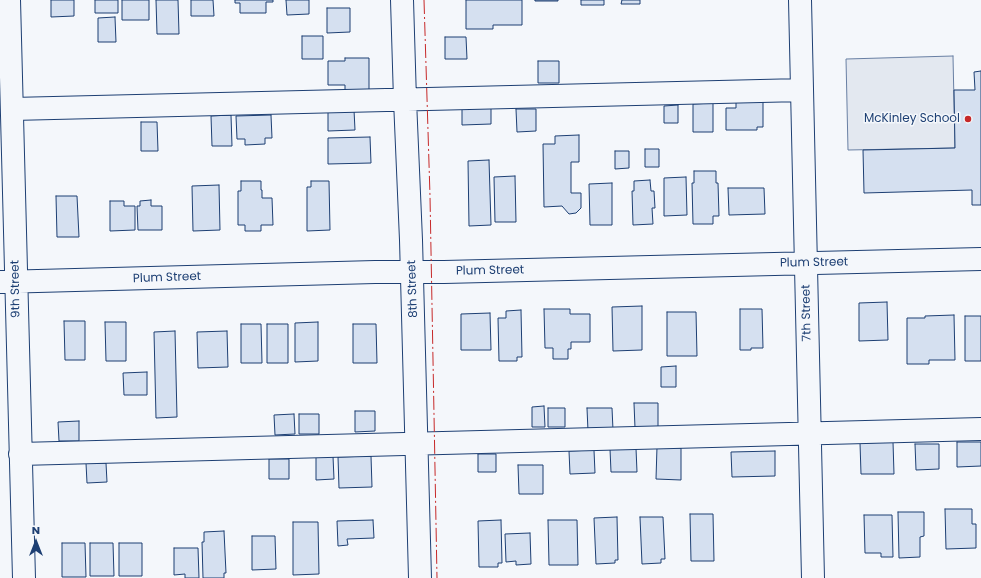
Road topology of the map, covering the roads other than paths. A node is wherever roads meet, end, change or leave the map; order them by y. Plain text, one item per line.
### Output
1 (9, 0) edge
2 (402, 0) edge
3 (800, 0) edge
4 (802, 90) junction
5 (405, 100) junction
6 (12, 109) junction
7 (981, 259) edge
8 (806, 263) junction
9 (412, 272) junction
10 (8, 282) edge
11 (981, 429) edge
12 (810, 434) junction
13 (417, 444) junction
14 (20, 454) junction
15 (24, 578) edge
16 (420, 578) edge
17 (813, 578) edge

1 - 6 street, 9th Street
2 - 5 street, 8th Street
3 - 4 street, 7th Street
4 - 5 street
4 - 8 street, 7th Street
5 - 6 street
5 - 9 street, 8th Street
6 - 10 street, 9th Street
7 - 8 street, Plum Street
8 - 9 street, Plum Street
8 - 12 street, 7th Street
9 - 10 street, Plum Street
9 - 13 street, 8th Street
10 - 14 street, 9th Street
11 - 12 street
12 - 13 street
12 - 17 street, 7th Street
13 - 14 street
13 - 16 street, 8th Street
14 - 15 street, 9th Street

